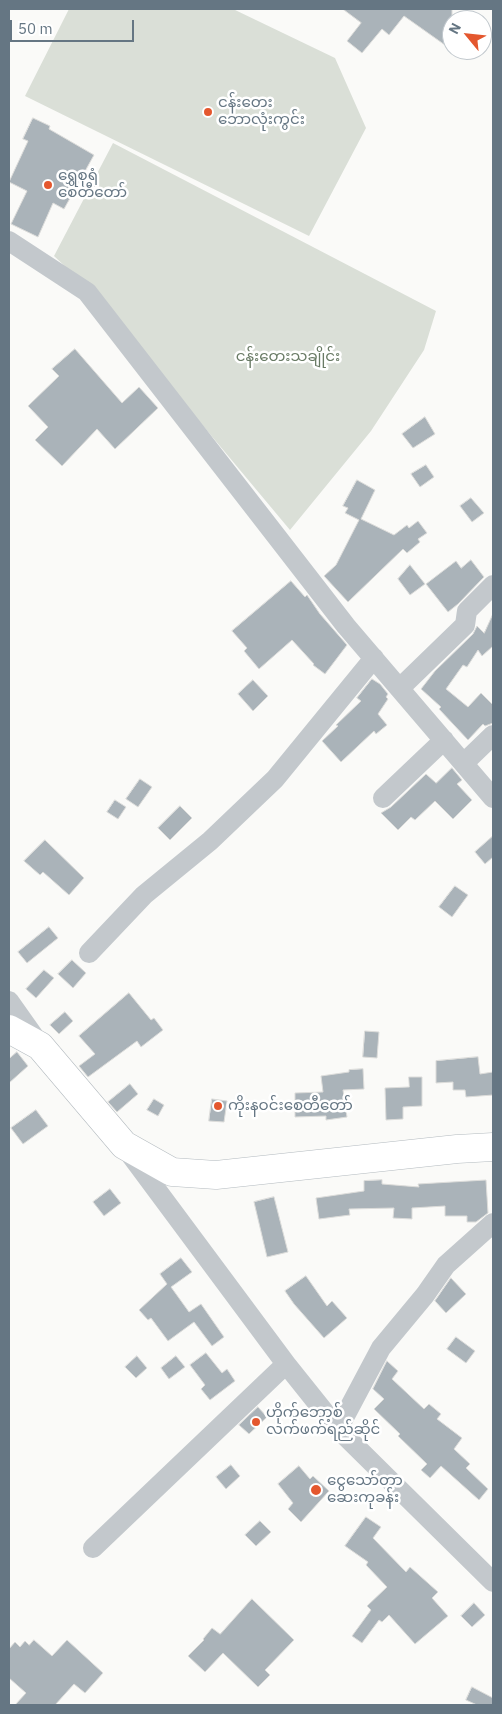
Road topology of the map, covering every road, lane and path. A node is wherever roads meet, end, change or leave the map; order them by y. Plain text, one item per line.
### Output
1 (9, 240) edge
2 (493, 585) edge
3 (374, 658) junction
4 (400, 688) junction
5 (493, 735) edge
6 (444, 740) junction
7 (464, 763) junction
8 (383, 798) dead end
9 (493, 798) edge
10 (89, 953) dead end
11 (9, 1001) edge
12 (9, 1029) edge
13 (40, 1046) junction
14 (124, 1146) junction
15 (493, 1147) edge
16 (493, 1223) edge
17 (286, 1364) junction
18 (338, 1429) junction
19 (93, 1548) dead end
20 (493, 1582) edge

1 - 3 street
2 - 4 street
3 - 4 street
3 - 10 street
4 - 6 street
5 - 7 street
6 - 7 street
6 - 8 street
7 - 9 street
11 - 13 street
12 - 13 main road
13 - 14 main road
14 - 15 main road
14 - 17 street
16 - 18 street
17 - 18 street
17 - 19 street
18 - 20 street

